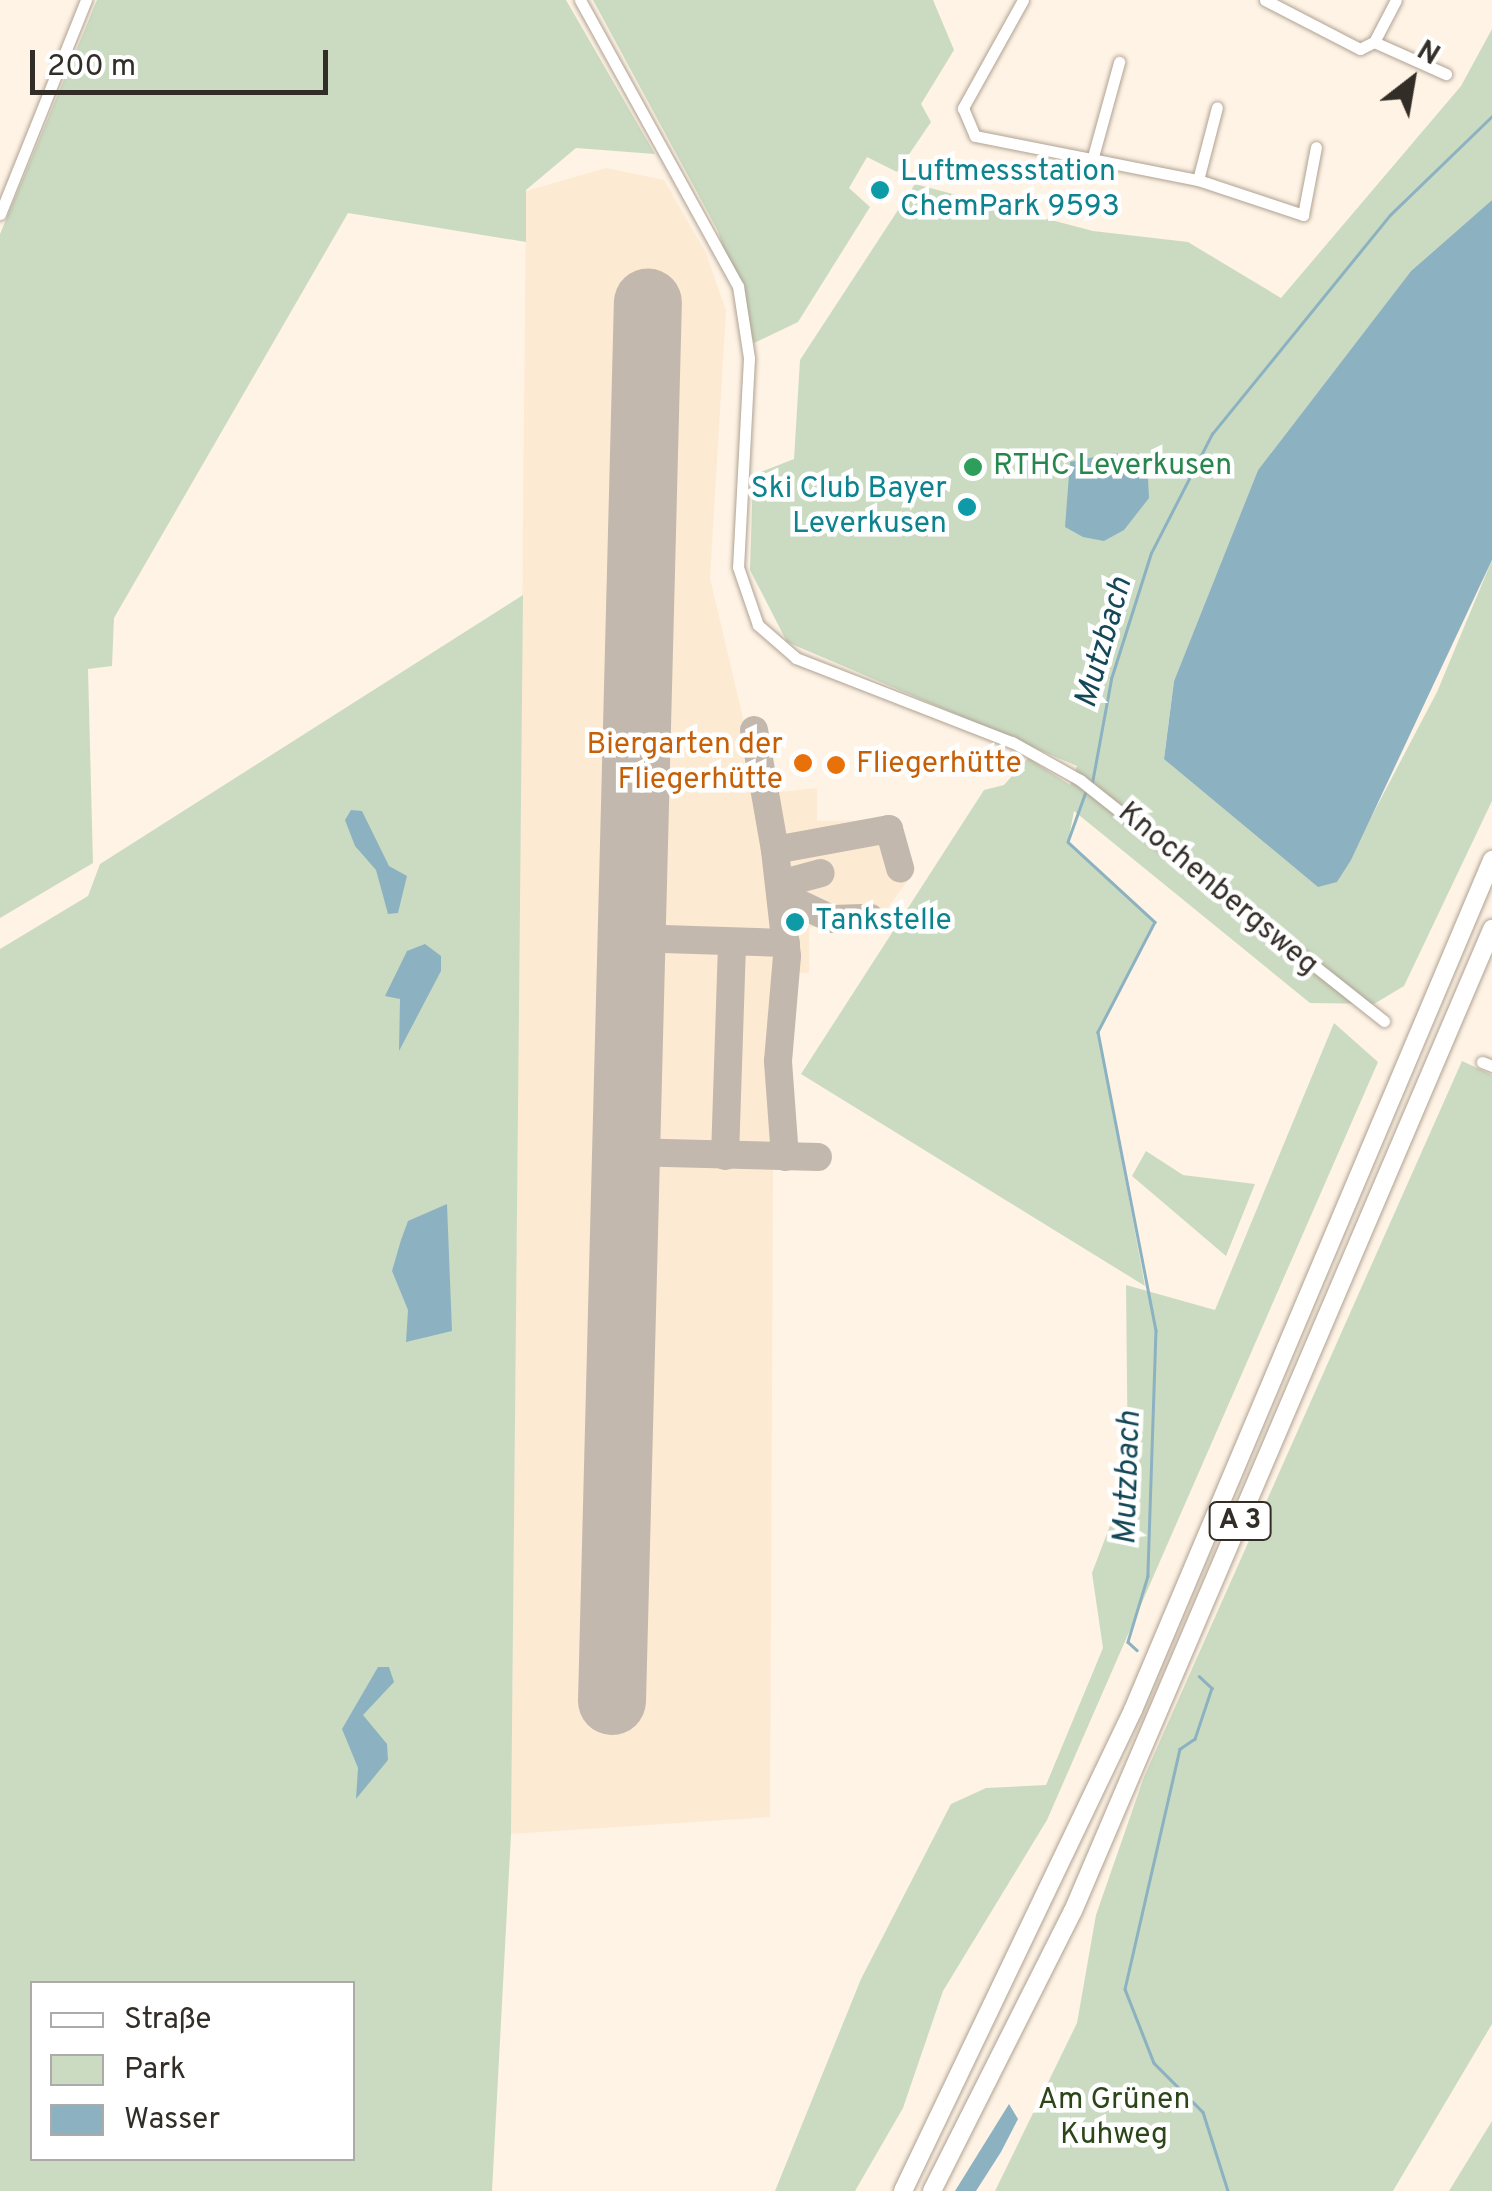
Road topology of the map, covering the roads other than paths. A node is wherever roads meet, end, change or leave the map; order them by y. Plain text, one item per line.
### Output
1 (86, 0) edge
2 (580, 0) edge
3 (1265, 0) edge
4 (1396, 0) edge
5 (1017, 2) edge
6 (1374, 42) junction
7 (1119, 62) dead end
8 (1446, 74) dead end
9 (1216, 107) dead end
10 (1316, 147) dead end
11 (1091, 164) junction
12 (1198, 180) junction
13 (0, 214) edge
14 (1492, 860) edge
15 (1492, 929) edge
16 (1384, 1021) dead end
17 (902, 2191) edge
18 (932, 2191) edge

1 - 13 street
2 - 16 street, Knochenbergsweg
3 - 6 street
4 - 6 street
5 - 11 street
6 - 8 street
7 - 11 street
9 - 12 street
10 - 12 street
11 - 12 street
14 - 17 highway, A 3
15 - 18 highway, A 3

